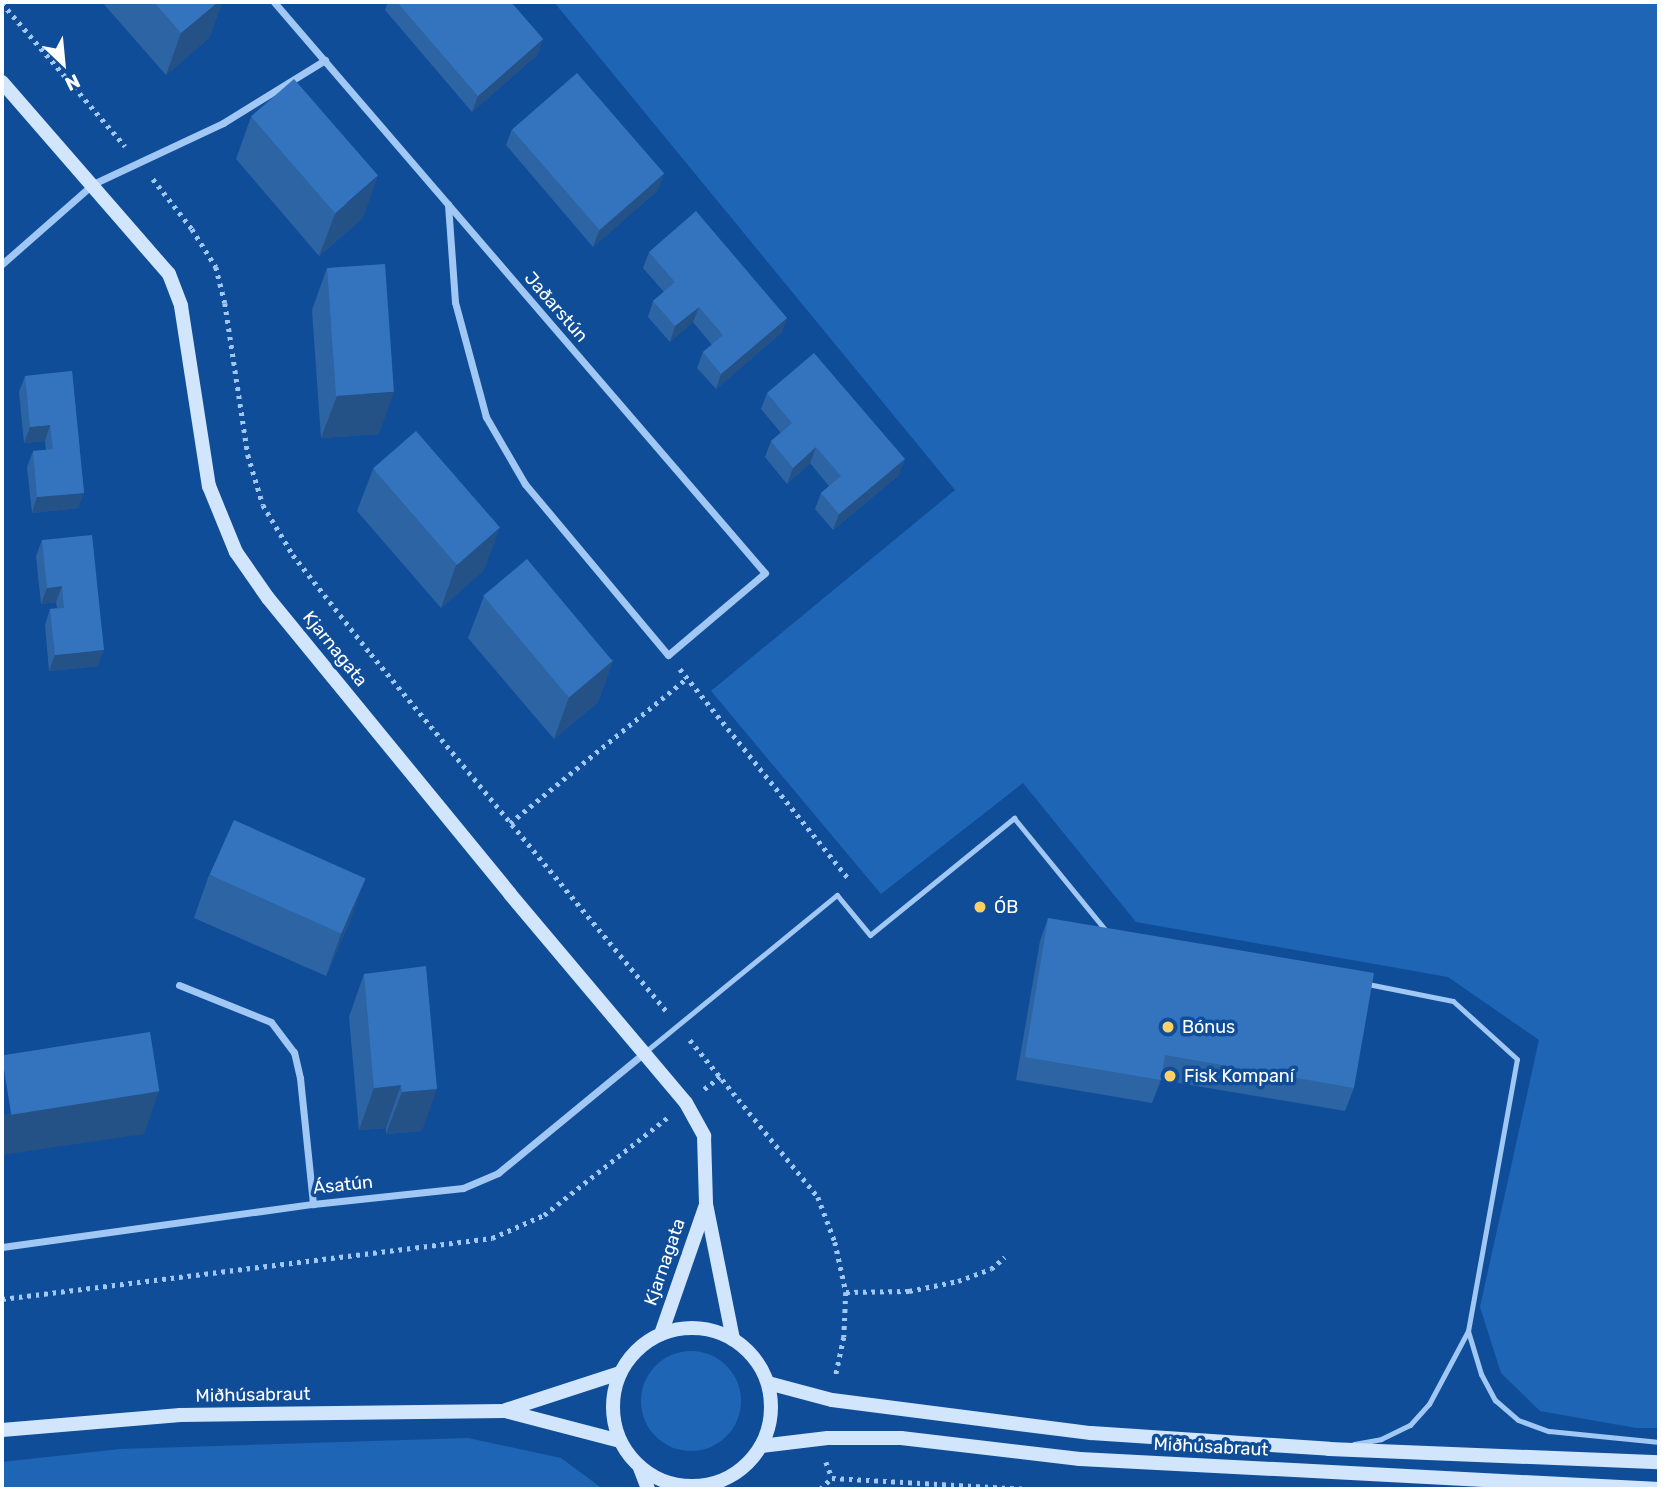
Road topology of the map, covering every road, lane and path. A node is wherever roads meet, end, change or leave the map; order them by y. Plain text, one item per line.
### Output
1 (274, 2) edge
2 (2, 3) edge
3 (325, 60) junction
4 (2, 82) edge
5 (139, 163) junction
6 (93, 184) junction
7 (448, 204) junction
8 (2, 264) edge
9 (668, 655) junction
10 (687, 678) junction
11 (510, 823) junction
12 (837, 895) junction
13 (1120, 935) edge
14 (1360, 982) edge
15 (179, 985) dead end
16 (678, 1025) junction
17 (645, 1052) junction
18 (720, 1077) junction
19 (686, 1103) junction
20 (313, 1204) junction
21 (706, 1204) junction
22 (2, 1247) edge
23 (1005, 1257) dead end
24 (846, 1292) junction
25 (2, 1299) edge
26 (1468, 1331) junction
27 (661, 1334) junction
28 (733, 1339) junction
29 (620, 1374) junction
30 (768, 1383) junction
31 (834, 1387) dead end
32 (505, 1411) junction
33 (2, 1430) edge
34 (620, 1440) junction
35 (1659, 1442) edge
36 (761, 1446) junction
37 (1329, 1449) junction
38 (825, 1460) dead end
39 (1659, 1462) edge
40 (640, 1468) junction
41 (734, 1475) junction
42 (832, 1478) junction
43 (966, 1487) edge
44 (649, 1489) edge
45 (726, 1489) edge
46 (820, 1489) edge
47 (1026, 1489) edge
48 (1659, 1489) edge

1 - 3 street, Jaðarstún
2 - 5 path
3 - 5 street
3 - 7 street, Jaðarstún
4 - 6 street, Kjarnagata
5 - 6 street
5 - 11 path
6 - 8 street
6 - 17 street, Kjarnagata
7 - 9 street
7 - 9 street, Jaðarstún
9 - 10 path
10 - 11 path
10 - 12 path
11 - 16 path
12 - 13 lane
12 - 16 lane
14 - 26 lane
15 - 20 street
16 - 17 lane
16 - 18 path
17 - 19 street, Kjarnagata
17 - 20 street, Ásatún
18 - 19 path
18 - 24 path
19 - 21 street, Kjarnagata
19 - 25 path
20 - 22 street, Ásatún
21 - 27 street, Kjarnagata
21 - 28 street, Kjarnagata
23 - 24 path
24 - 31 path
26 - 35 lane
26 - 37 lane
27 - 28 street
27 - 29 street
28 - 30 street
29 - 32 street, Miðhúsabraut
29 - 34 street
30 - 36 street
30 - 37 street, Miðhúsabraut
32 - 33 street, Miðhúsabraut
32 - 34 street, Miðhúsabraut
34 - 40 street
36 - 41 street
36 - 48 street, Miðhúsabraut
37 - 39 street, Miðhúsabraut
38 - 42 path
40 - 41 street
40 - 44 street
41 - 45 street
42 - 43 path
42 - 46 path
43 - 47 path

